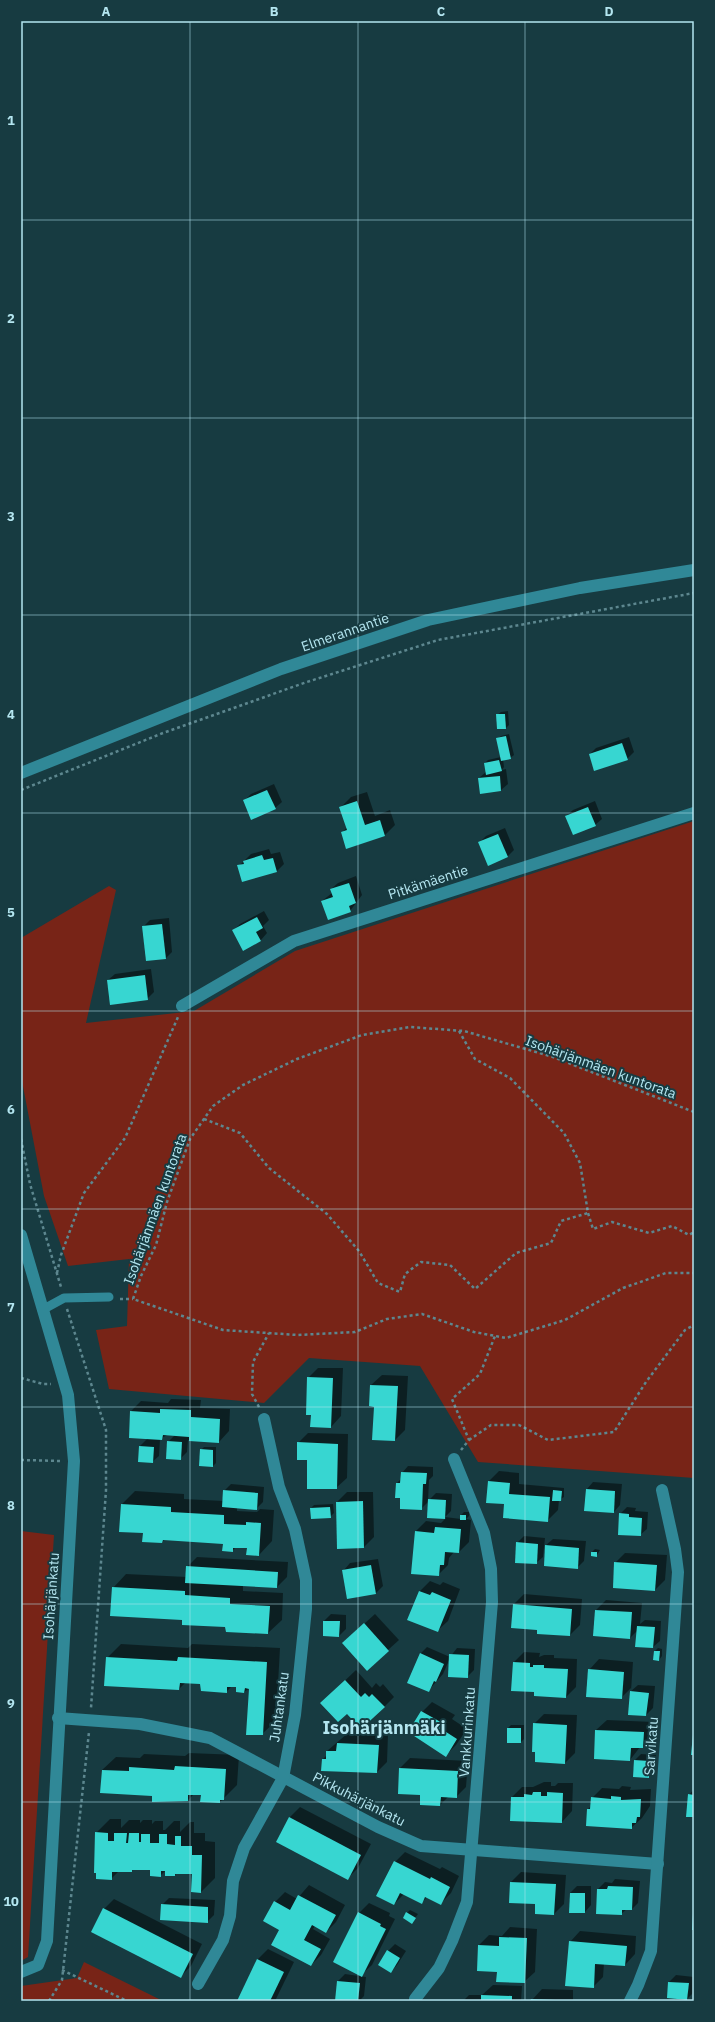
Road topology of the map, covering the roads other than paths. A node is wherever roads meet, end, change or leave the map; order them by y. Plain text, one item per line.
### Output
1 (694, 570) edge
2 (21, 773) edge
3 (694, 813) edge
4 (182, 1006) road end
5 (21, 1235) edge
6 (109, 1297) dead end
7 (42, 1310) junction
8 (264, 1419) road end
9 (454, 1459) road end
10 (662, 1490) dead end
11 (58, 1718) junction
12 (283, 1778) junction
13 (472, 1850) junction
14 (658, 1864) junction
15 (21, 1972) edge
16 (198, 1984) dead end
17 (416, 1999) dead end
18 (630, 2001) edge

1 - 2 street, Elmerannantie
3 - 4 street, Pitkämäentie
5 - 7 street, Isohärjänkatu
6 - 7 lane
7 - 11 street, Isohärjänkatu
8 - 12 street, Juhtankatu
9 - 13 street, Vankkurinkatu
10 - 14 street, Sarvikatu
11 - 12 street, Pikkuhärjänkatu
11 - 15 street, Isohärjänkatu
12 - 13 street, Pikkuhärjänkatu
12 - 16 street, Juhtankatu
13 - 14 street, Pikkuhärjänkatu
13 - 17 street, Vankkurinkatu
14 - 18 street, Sarvikatu

